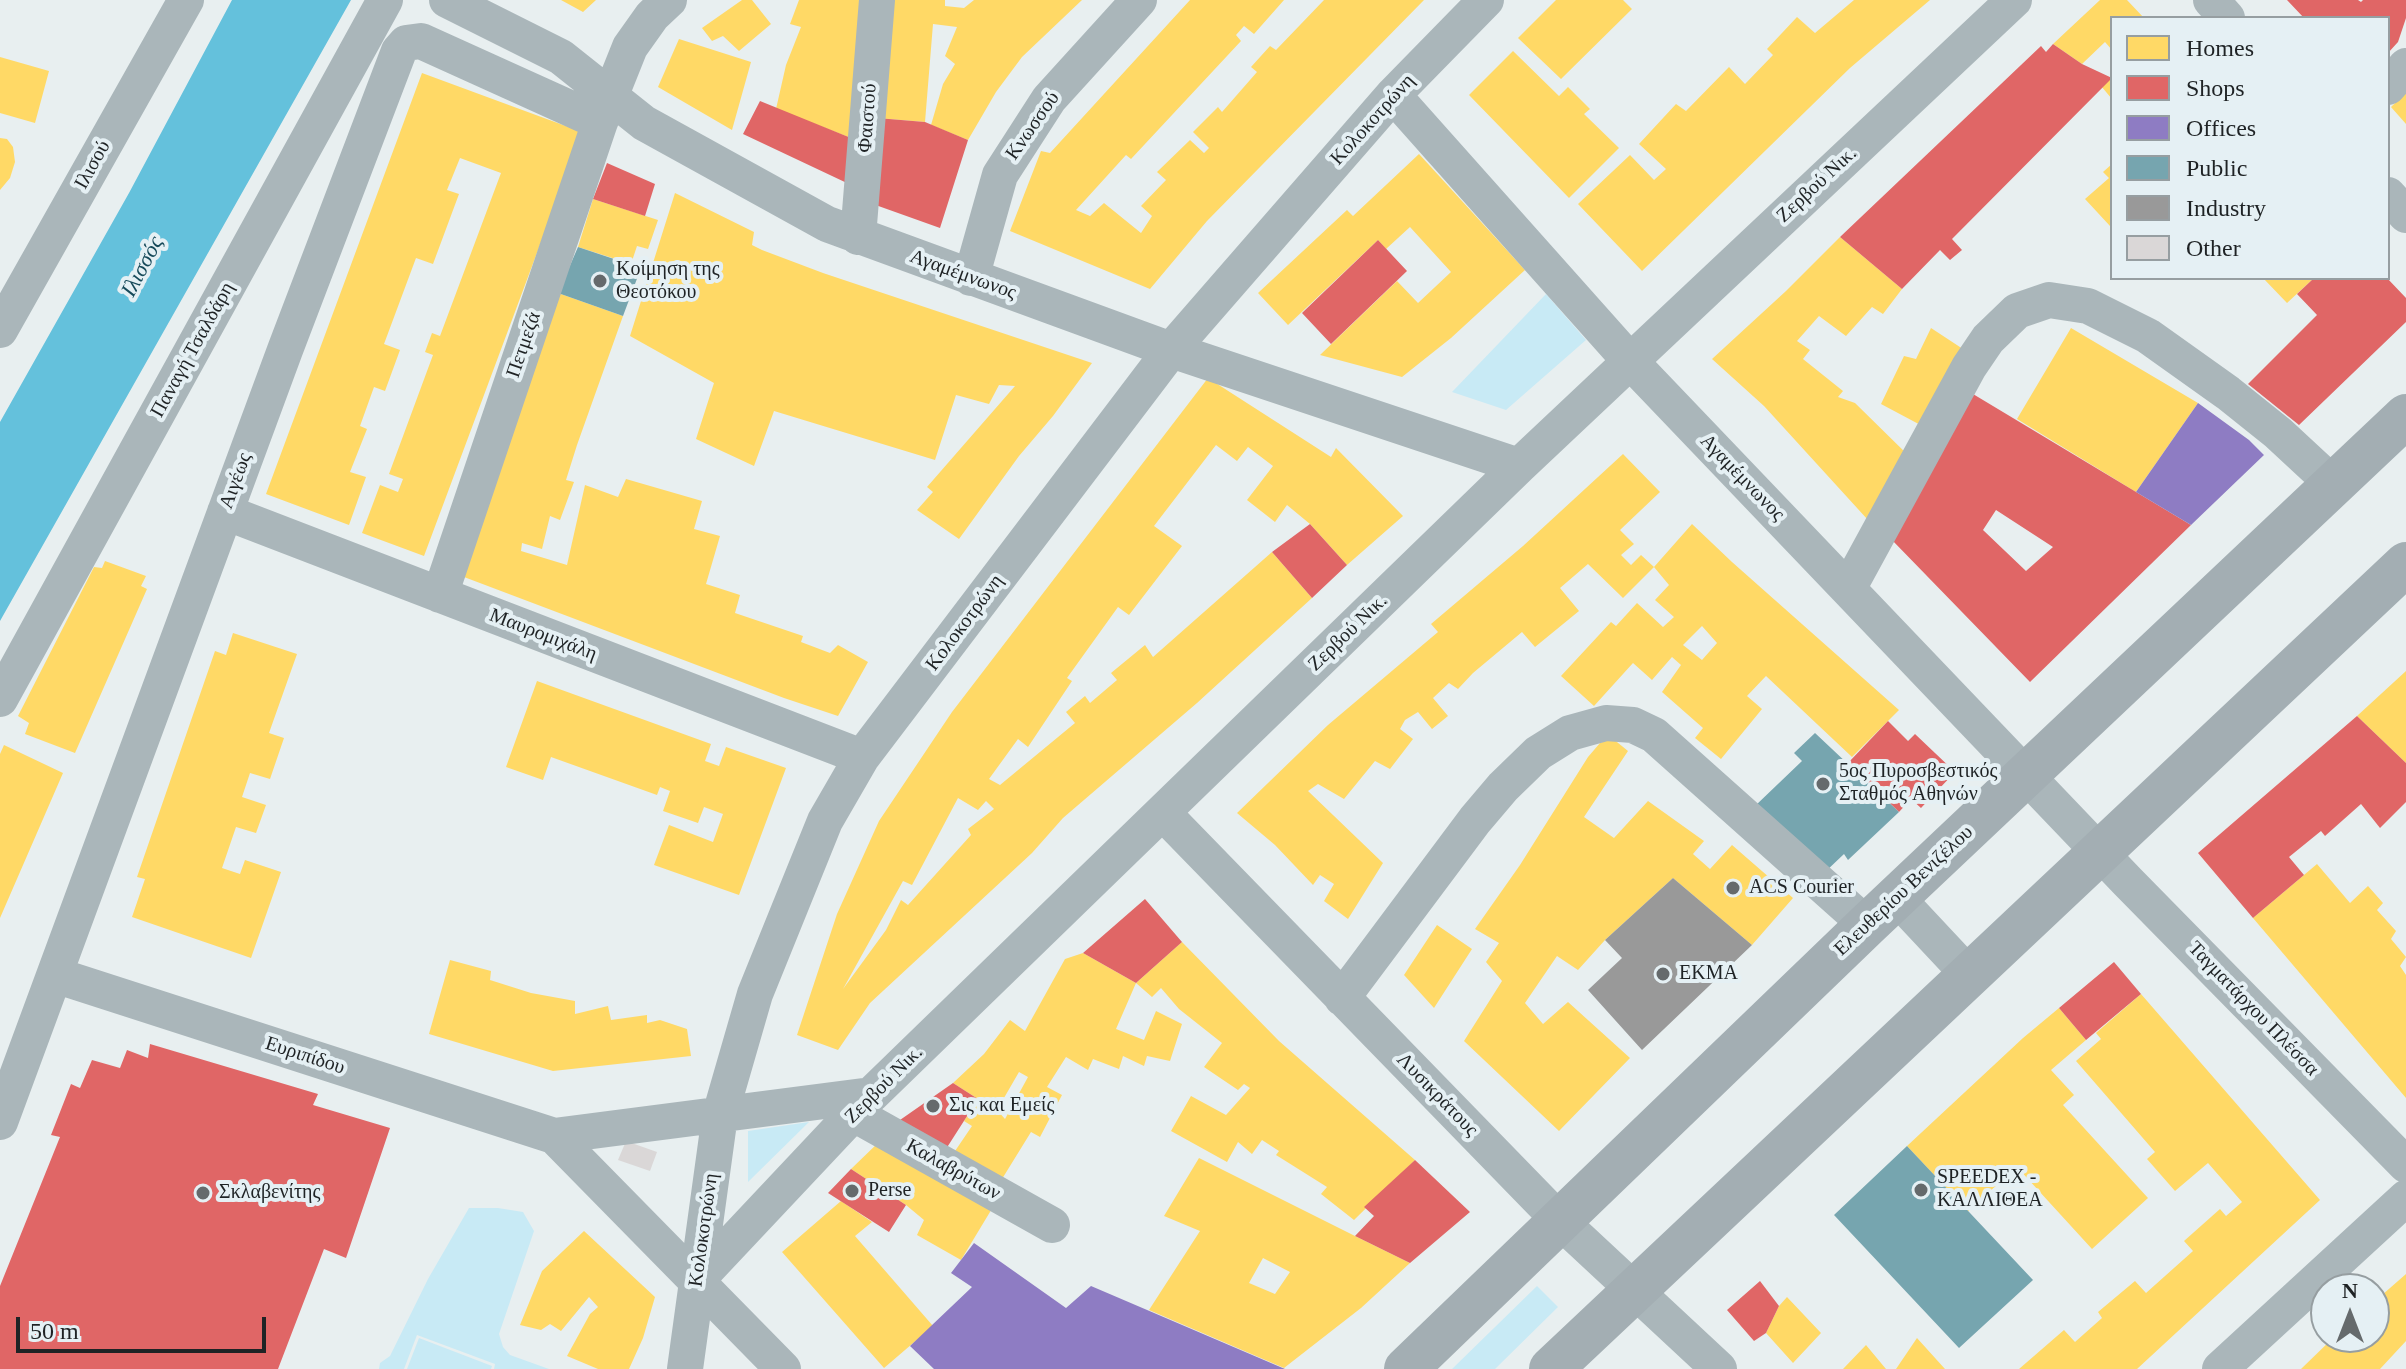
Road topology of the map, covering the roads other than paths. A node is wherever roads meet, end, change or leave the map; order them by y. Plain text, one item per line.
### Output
1 (186, 0) edge
2 (385, 0) edge
3 (447, 0) edge
4 (669, 0) edge
5 (877, 0) edge
6 (1139, 0) edge
7 (1486, 0) edge
8 (2014, 0) edge
9 (2211, 0) edge
10 (2225, 16) edge
11 (2406, 66) edge
12 (2390, 85) edge
13 (1393, 95) junction
14 (605, 109) junction
15 (2390, 197) edge
16 (2406, 215) edge
17 (858, 237) junction
18 (971, 278) junction
19 (0, 330) edge
20 (1171, 350) junction
21 (1630, 361) junction
22 (2406, 416) edge
23 (1519, 466) junction
24 (2333, 484) junction
25 (225, 512) junction
26 (2406, 564) edge
27 (1848, 589) junction
28 (440, 595) junction
29 (0, 699) edge
30 (862, 757) junction
31 (2027, 775) junction
32 (1163, 813) junction
33 (2101, 853) junction
34 (1882, 912) junction
35 (55, 975) junction
36 (1970, 976) junction
37 (1342, 998) junction
38 (863, 1104) junction
39 (720, 1115) junction
40 (0, 1122) edge
41 (554, 1136) junction
42 (2406, 1165) edge
43 (2406, 1198) edge
44 (1560, 1221) junction
45 (1052, 1225) dead end
46 (696, 1281) junction
47 (1634, 1290) junction
48 (685, 1369) edge
49 (783, 1369) edge
50 (1406, 1369) edge
51 (1551, 1369) edge
52 (1719, 1369) edge
53 (2220, 1369) edge

1 - 19 street, Ιλισού
2 - 29 street, Παναγή Τσαλδάρη
3 - 14 street, Αγαμέμνωνος
4 - 14 street, Πετμεζά
5 - 17 street, Φαιστού
6 - 18 street, Κνωσσού
7 - 13 street, Κολοκοτρώνη
8 - 21 street, Ζερβού Νικ.
9 - 10 street
11 - 12 street
13 - 20 street, Κολοκοτρώνη
13 - 21 street, Αγαμέμνωνος
14 - 17 street, Αγαμέμνωνος
14 - 25 street, Αιγέως
14 - 28 street, Πετμεζά
15 - 16 street
17 - 18 street, Αγαμέμνωνος
18 - 20 street, Αγαμέμνωνος
20 - 23 street, Αγαμέμνωνος
20 - 30 street, Κολοκοτρώνη
21 - 23 street, Ζερβού Νικ.
21 - 27 street, Αγαμέμνωνος
22 - 24 main road, Ελευθερίου Βενιζέλου
23 - 32 street, Ζερβού Νικ.
24 - 27 street
24 - 31 main road, Ελευθερίου Βενιζέλου
25 - 28 street, Μαυρομιχάλη
25 - 35 street, Αιγέως
26 - 33 main road
27 - 31 street, Αγαμέμνωνος
28 - 30 street, Μαυρομιχάλη
30 - 39 street, Κολοκοτρώνη
31 - 33 street, Αγαμέμνωνος
31 - 34 main road, Ελευθερίου Βενιζέλου
32 - 37 street, Λυσικράτους
32 - 38 street, Ζερβού Νικ.
33 - 36 main road
33 - 42 street, Ταγματάρχου Πλέσσα
34 - 36 street
34 - 37 street
34 - 44 main road, Ελευθερίου Βενιζέλου
35 - 40 street, Αιγέως
35 - 41 street, Ευριπίδου
36 - 47 main road
37 - 44 street, Λυσικράτους
38 - 39 street, Ευριπίδου
38 - 45 street, Καλαβρύτων
38 - 46 street, Ζερβού Νικ.
39 - 41 street, Ευριπίδου
39 - 46 street, Κολοκοτρώνη
41 - 46 street, Ευριπίδου
43 - 53 street
44 - 47 street, Λυσικράτους
44 - 50 main road, Ελευθερίου Βενιζέλου
46 - 48 street, Κολοκοτρώνη
46 - 49 street, Ευριπίδου
47 - 51 main road
47 - 52 street, Λυσικράτους

